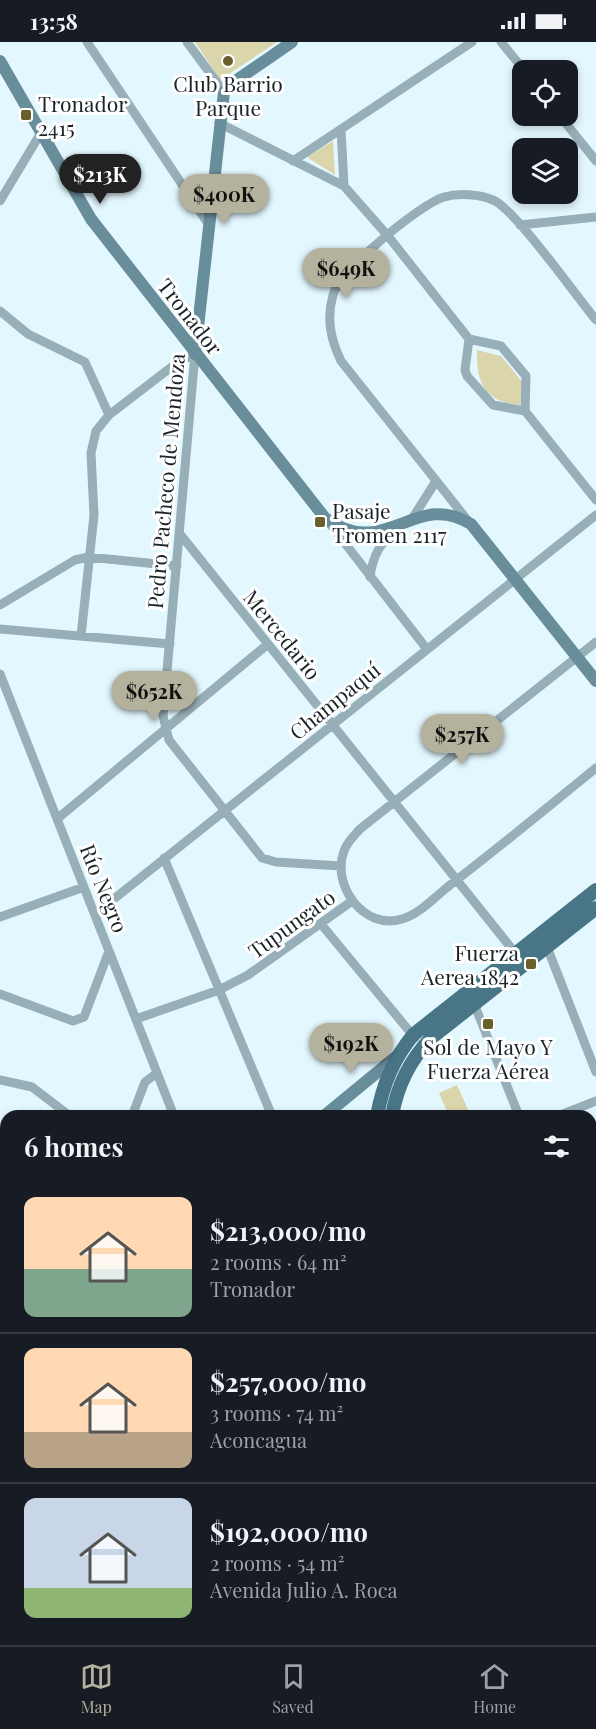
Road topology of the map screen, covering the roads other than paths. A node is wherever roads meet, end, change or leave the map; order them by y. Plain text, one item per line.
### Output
1 (87, 42) edge
2 (187, 42) edge
3 (292, 42) edge
4 (472, 42) edge
5 (501, 42) edge
6 (516, 60) edge
7 (0, 61) edge
8 (224, 92) junction
9 (219, 123) junction
10 (568, 126) edge
11 (341, 129) junction
12 (42, 131) junction
13 (293, 161) junction
14 (596, 161) edge
15 (344, 186) junction
16 (0, 201) edge
17 (596, 217) edge
18 (209, 225) junction
19 (520, 225) junction
20 (388, 236) junction
21 (0, 311) edge
22 (596, 320) edge
23 (469, 339) junction
24 (195, 354) junction
25 (525, 411) junction
26 (109, 415) junction
27 (436, 481) junction
28 (596, 500) edge
29 (596, 515) edge
30 (325, 518) junction
31 (412, 519) junction
32 (471, 524) junction
33 (399, 525) junction
34 (180, 534) junction
35 (88, 558) junction
36 (177, 566) junction
37 (370, 577) junction
38 (514, 579) junction
39 (0, 605) edge
40 (0, 629) edge
41 (81, 636) junction
42 (596, 642) edge
43 (170, 644) junction
44 (268, 644) junction
45 (426, 648) junction
46 (577, 657) junction
47 (0, 674) edge
48 (596, 681) edge
49 (332, 725) junction
50 (165, 730) junction
51 (596, 768) edge
52 (394, 801) junction
53 (224, 811) junction
54 (57, 819) junction
55 (164, 858) junction
56 (341, 866) junction
57 (457, 880) junction
58 (84, 887) junction
59 (596, 890) edge
60 (352, 901) junction
61 (596, 908) edge
62 (95, 914) junction
63 (0, 917) edge
64 (321, 924) junction
65 (547, 947) junction
66 (109, 951) junction
67 (516, 954) junction
68 (219, 990) junction
69 (0, 994) edge
70 (471, 997) junction
71 (136, 1019) junction
72 (414, 1035) junction
73 (422, 1047) junction
74 (397, 1056) junction
75 (157, 1072) junction
76 (596, 1072) edge
77 (0, 1080) edge
78 (596, 1101) edge
79 (62, 1110) edge
80 (134, 1110) edge
81 (172, 1110) edge
82 (269, 1110) edge
83 (331, 1110) edge
84 (378, 1110) edge
85 (394, 1110) edge
86 (517, 1110) edge
87 (573, 1110) edge

1 - 18 street
2 - 8 street
3 - 8 main road
4 - 11 street
5 - 6 street
7 - 12 main road, Tronador
8 - 9 main road, Pedro Pacheco de Mendoza
9 - 13 street
9 - 18 main road, Pedro Pacheco de Mendoza
10 - 14 street
11 - 13 street
11 - 15 street
12 - 16 street
12 - 24 main road, Tronador
13 - 15 street
15 - 20 street
17 - 19 street
18 - 24 main road, Pedro Pacheco de Mendoza
19 - 20 street
19 - 22 street
20 - 23 street
20 - 27 street
21 - 26 street
23 - 25 street
23 - 25 street
24 - 26 street
24 - 30 main road, Tronador
24 - 34 street, Pedro Pacheco de Mendoza
25 - 28 street
26 - 35 street
27 - 31 street
27 - 32 street
29 - 38 street, Champaquí
30 - 33 main road, Tronador
30 - 37 street
31 - 32 main road, Tronador
31 - 33 main road, Tronador
32 - 38 main road
33 - 37 street, Tronador
34 - 36 street, Pedro Pacheco de Mendoza
34 - 44 street, Mercedario
35 - 36 street
35 - 39 street
35 - 41 street
36 - 43 street, Pedro Pacheco de Mendoza
37 - 45 street
38 - 45 street, Champaquí
38 - 46 main road
40 - 41 street
41 - 43 street
42 - 46 street
43 - 50 street, Pedro Pacheco de Mendoza
44 - 49 street, Mercedario
44 - 50 street
45 - 49 street, Champaquí
46 - 48 main road
46 - 52 street
47 - 54 street, Río Negro
49 - 52 street, Mercedario
49 - 53 street, Champaquí
50 - 53 street
50 - 54 street
51 - 57 street, Tupungato
52 - 56 street
52 - 57 street, Mercedario
53 - 55 street, Champaquí
53 - 56 street
54 - 58 street, Río Negro
55 - 62 street, Champaquí
55 - 68 street
56 - 60 street
57 - 60 street, Tupungato
57 - 67 street, Mercedario
58 - 62 street, Río Negro
58 - 63 street
59 - 67 main road
60 - 64 street, Tupungato
61 - 65 main road
62 - 66 street, Río Negro
64 - 68 street, Tupungato
64 - 72 street
65 - 70 main road
65 - 76 street
66 - 69 street
66 - 71 street, Río Negro
67 - 70 main road
68 - 71 street, Tupungato
68 - 82 street
70 - 72 main road
70 - 73 main road
70 - 86 street
71 - 75 street, Río Negro
72 - 73 street
72 - 74 main road
73 - 85 main road
74 - 83 main road
74 - 84 main road
75 - 80 street
75 - 81 street, Río Negro
77 - 79 street
78 - 87 street

